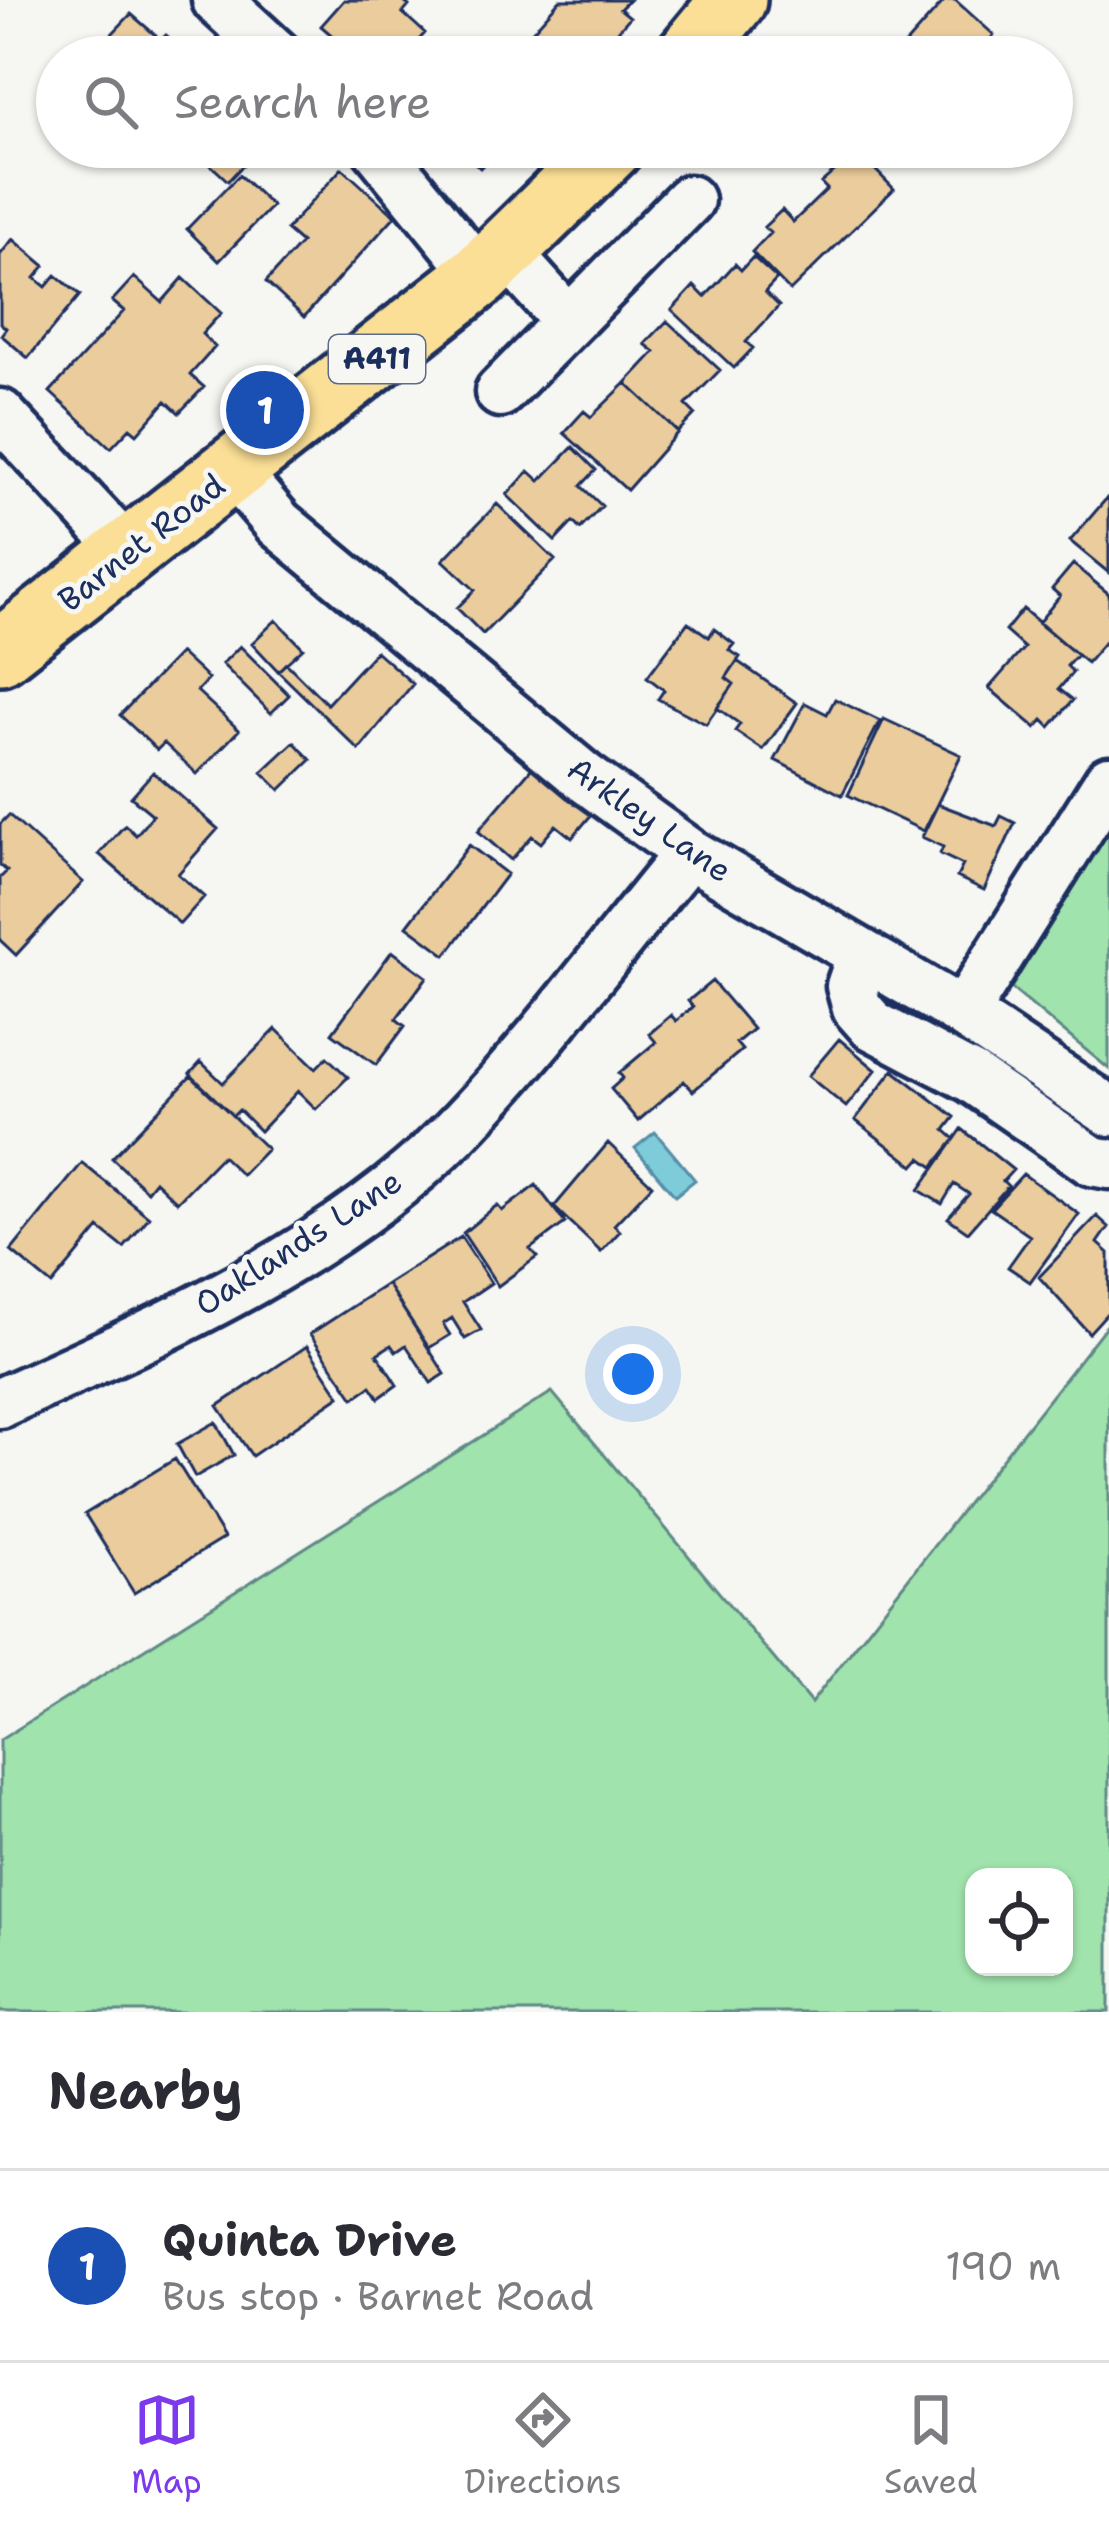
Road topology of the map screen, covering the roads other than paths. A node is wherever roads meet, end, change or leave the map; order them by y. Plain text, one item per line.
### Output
1 (218, 0) edge
2 (734, 0) edge
3 (257, 36) edge
4 (704, 36) edge
5 (397, 168) edge
6 (590, 168) edge
7 (689, 200) dead end
8 (493, 264) junction
9 (568, 322) junction
10 (500, 392) dead end
11 (0, 415) edge
12 (233, 470) junction
13 (128, 552) junction
14 (0, 652) edge
15 (1109, 782) edge
16 (689, 854) junction
17 (862, 954) junction
18 (963, 1013) junction
19 (1109, 1112) edge
20 (1109, 1164) edge
21 (0, 1403) edge

1 - 3 street
2 - 4 main road
5 - 8 street
6 - 8 main road, Barnet Road / A411
7 - 9 street
8 - 9 street
8 - 12 main road, Barnet Road / A411
9 - 10 street
11 - 13 street
12 - 13 main road, Barnet Road / A411
12 - 16 street, Arkley Lane
13 - 14 main road, Barnet Road / A411
15 - 18 street
16 - 17 street, Arkley Lane
16 - 21 street, Oaklands Lane
17 - 18 street, Arkley Lane
17 - 20 street
18 - 19 street, Arkley Lane

